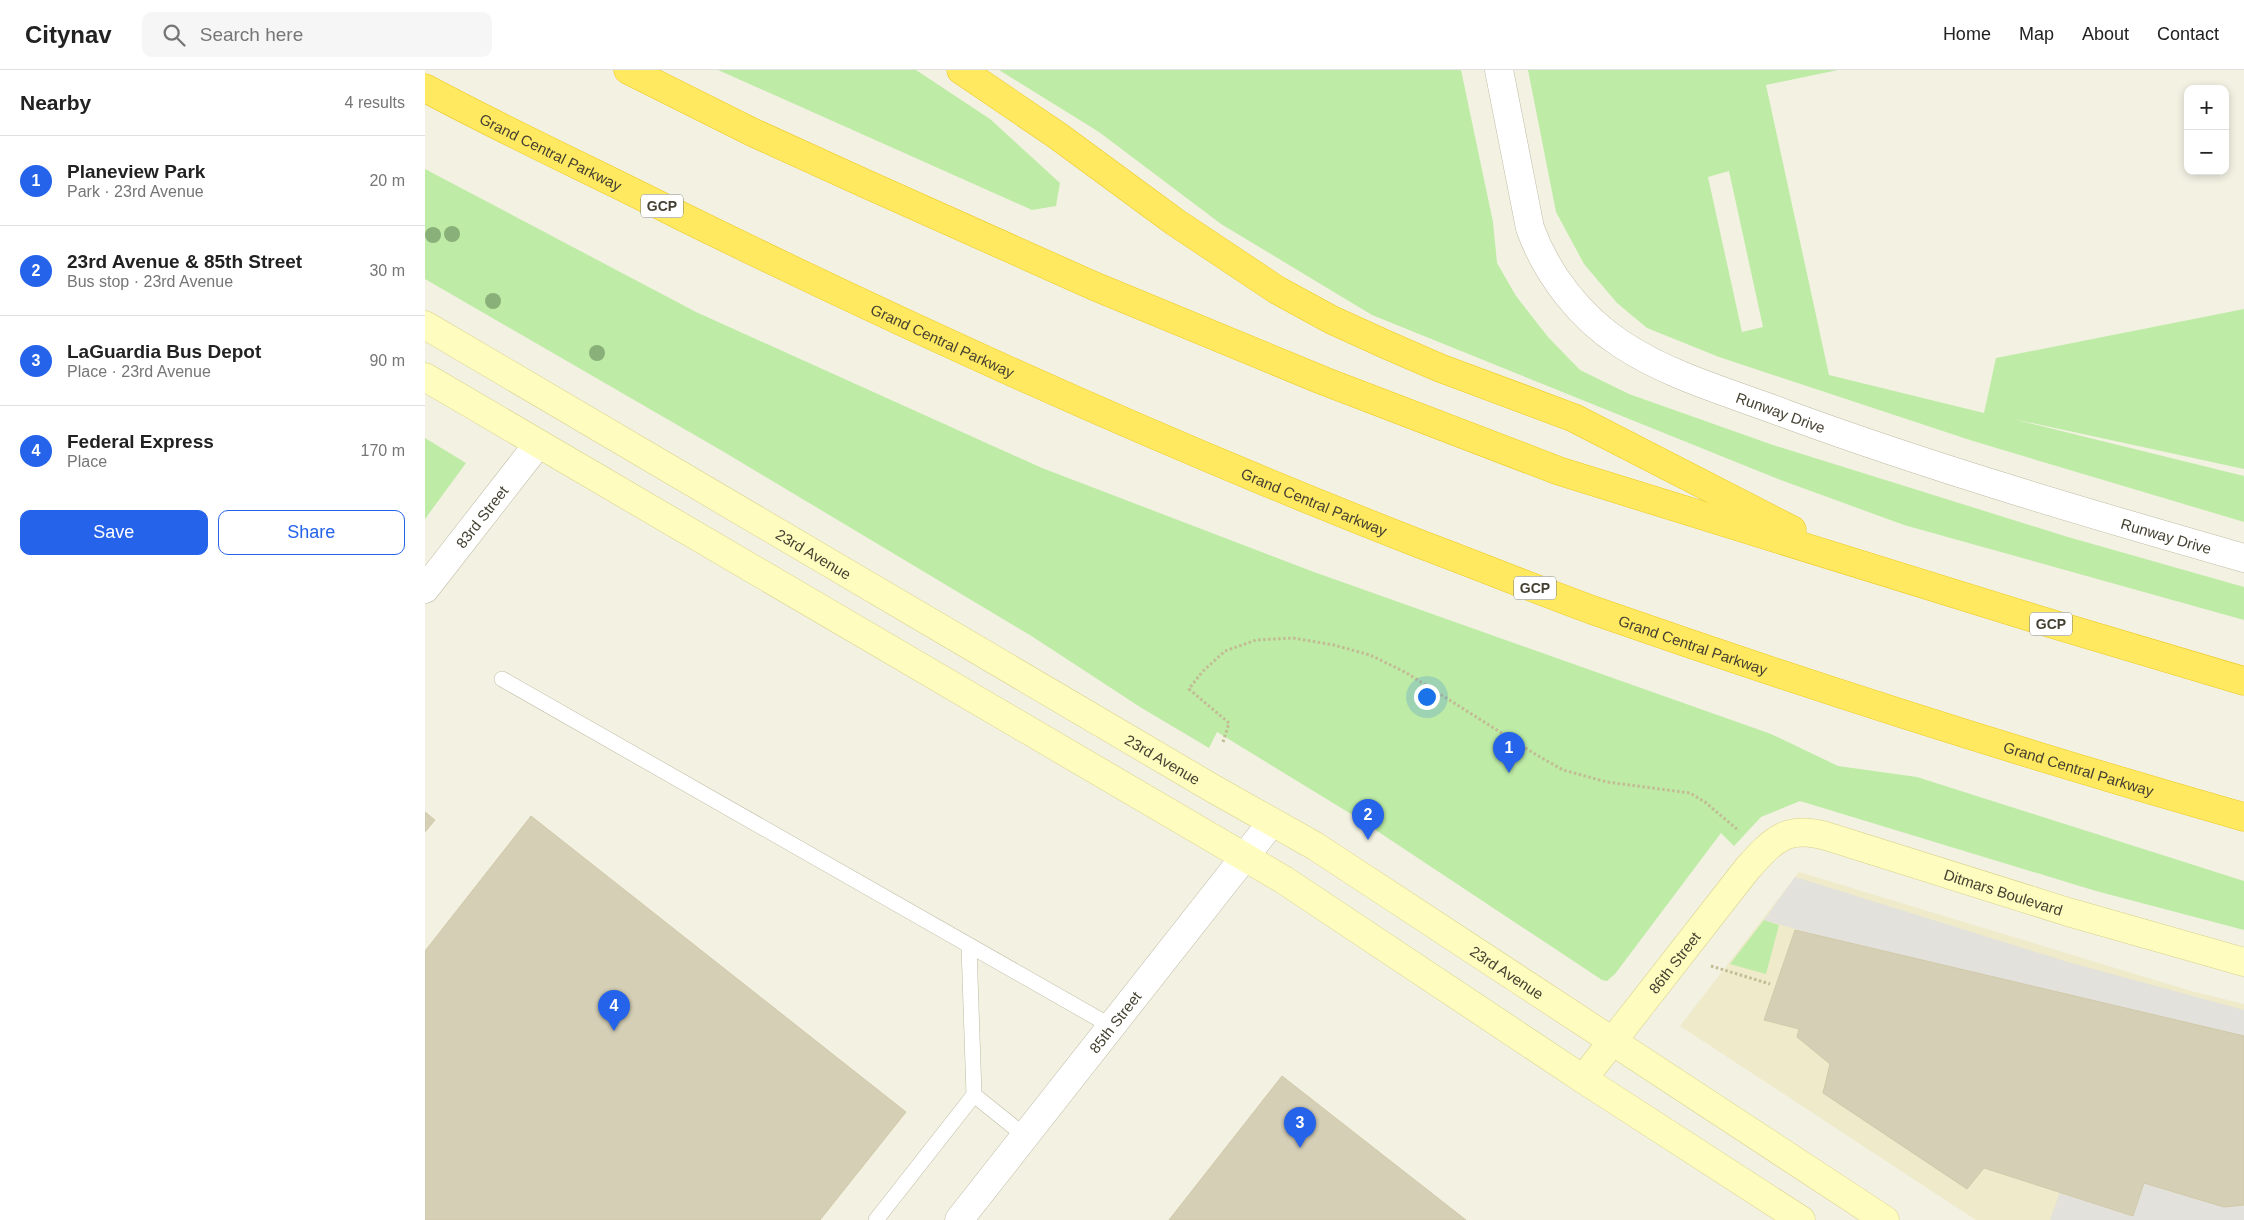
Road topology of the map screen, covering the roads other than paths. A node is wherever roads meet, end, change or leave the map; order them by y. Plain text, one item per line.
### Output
1 (628, 70) edge
2 (961, 70) edge
3 (1499, 70) edge
4 (425, 88) edge
5 (425, 325) edge
6 (425, 376) edge
7 (538, 444) junction
8 (2244, 558) edge
9 (1858, 564) junction
10 (425, 589) edge
11 (503, 679) dead end
12 (2244, 681) edge
13 (2244, 817) edge
14 (1272, 822) junction
15 (1754, 841) joint
16 (1243, 857) junction
17 (969, 946) junction
18 (2244, 962) edge
19 (1111, 1026) junction
20 (1613, 1040) junction
21 (1583, 1078) junction
22 (974, 1095) junction
23 (1025, 1136) junction
24 (876, 1220) edge
25 (959, 1220) edge
26 (1801, 1220) edge
27 (1885, 1220) edge

1 - 9 highway, GCP
2 - 9 highway
3 - 8 street, Runway Drive
4 - 13 highway, Grand Central Parkway / GCP
5 - 14 street, 23rd Avenue
6 - 7 street
7 - 10 street, 83rd Street
7 - 16 street
9 - 12 highway, GCP
11 - 17 lane
14 - 16 street, 85th Street
14 - 20 street, 23rd Avenue
15 - 18 street, Ditmars Boulevard
15 - 20 street, 86th Street
16 - 19 street, 85th Street
16 - 21 street
17 - 19 lane
17 - 22 lane
19 - 23 street, 85th Street
20 - 21 street, 86th Street
20 - 27 street, 23rd Avenue
21 - 26 street
22 - 23 lane
22 - 24 lane
23 - 25 street, 85th Street

